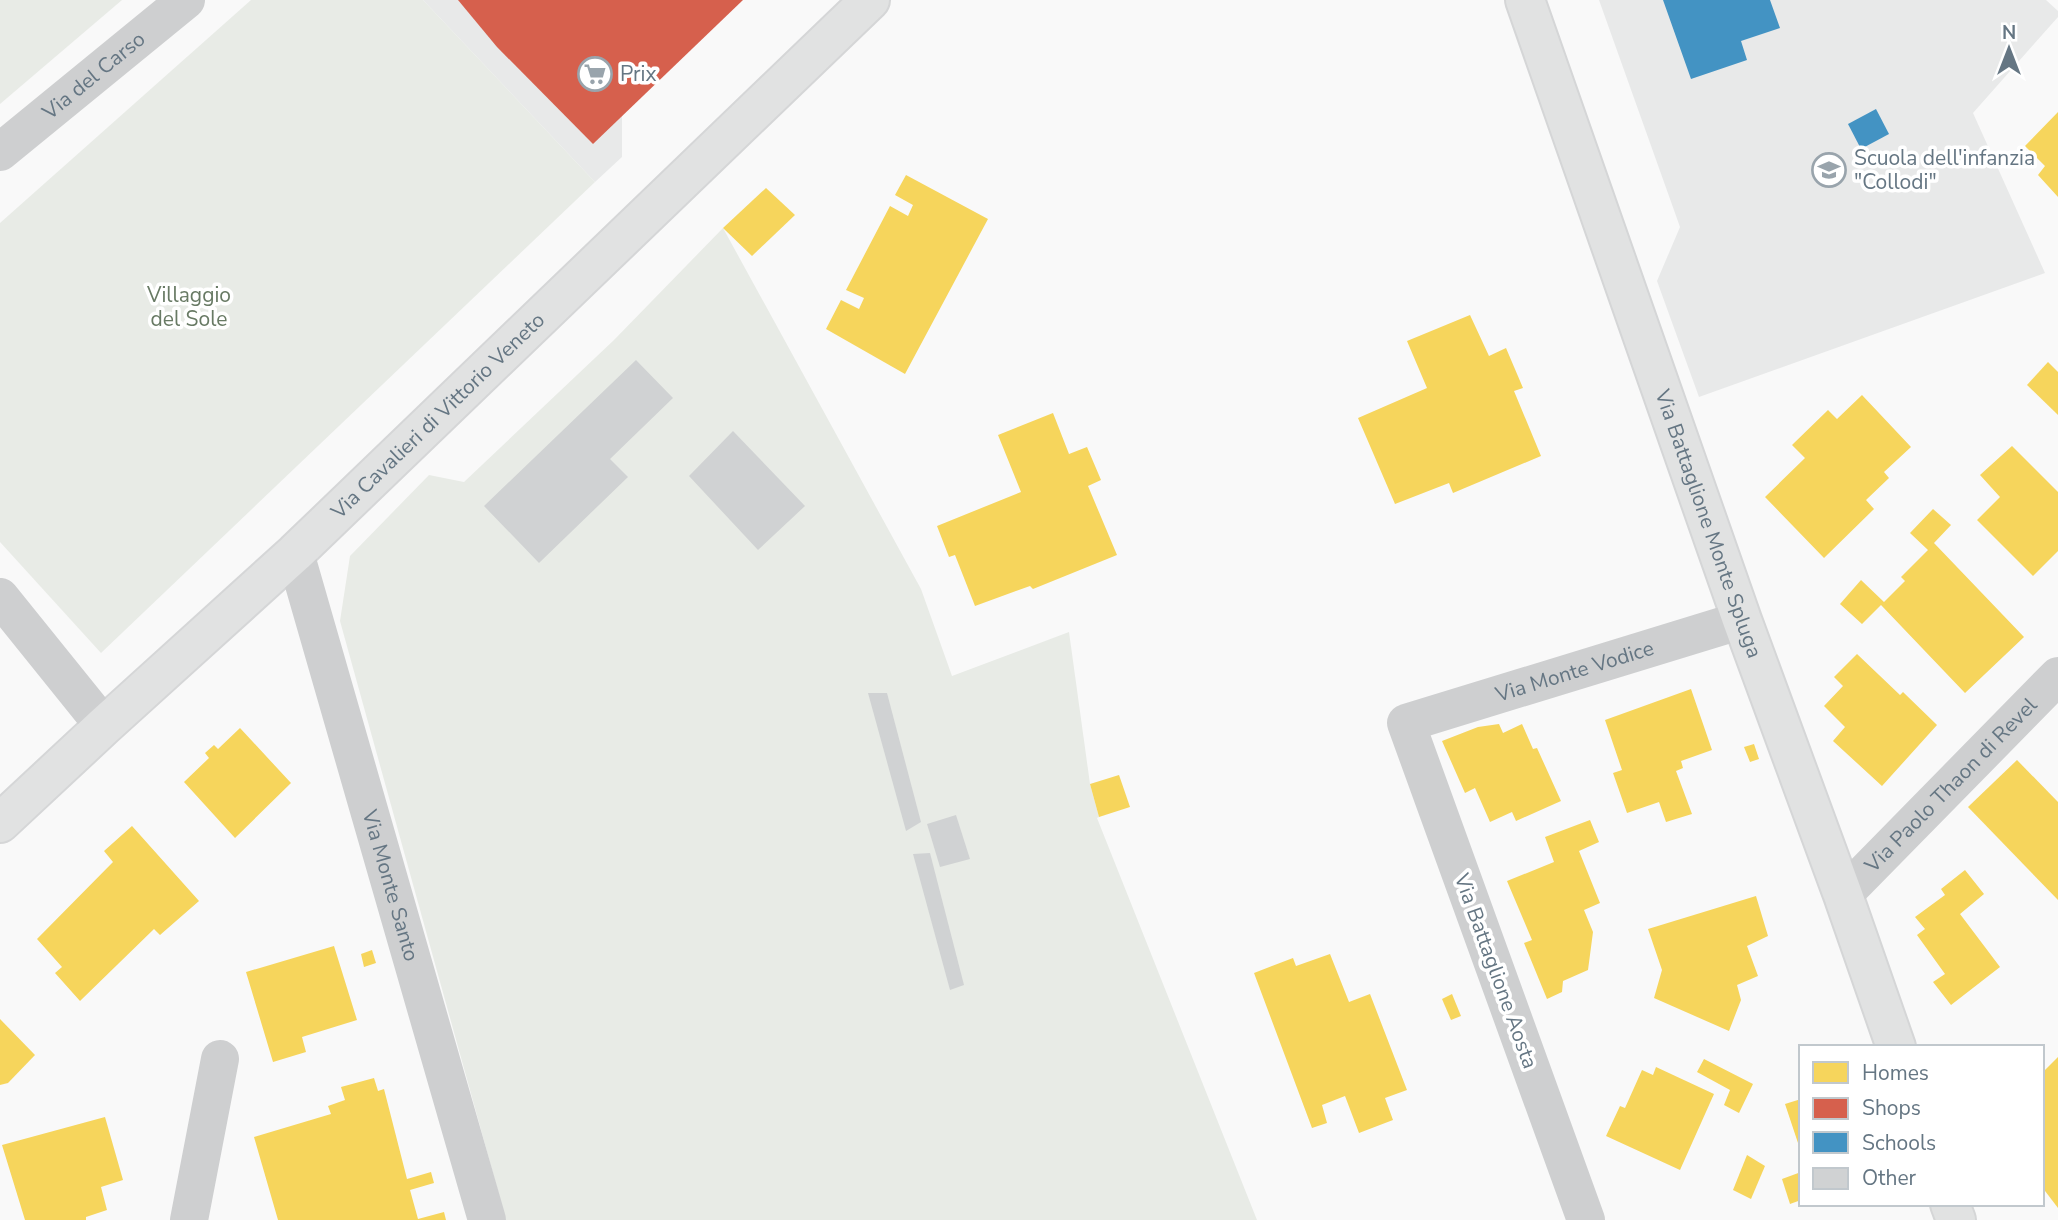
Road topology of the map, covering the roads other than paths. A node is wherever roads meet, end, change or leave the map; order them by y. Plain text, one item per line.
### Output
1 (186, 0) edge
2 (870, 0) edge
3 (1525, 0) edge
4 (0, 152) edge
5 (295, 553) junction
6 (0, 597) edge
7 (1742, 620) junction
8 (2058, 676) edge
9 (1406, 723) joint
10 (104, 726) junction
11 (0, 823) edge
12 (1843, 895) junction
13 (1895, 1045) edge
14 (220, 1059) dead end
15 (189, 1220) edge
16 (487, 1220) edge
17 (1587, 1220) edge

1 - 4 street, Via del Carso
2 - 5 street, Via Cavalieri di Vittorio Veneto
3 - 7 street, Via Battaglione Monte Spluga
5 - 10 street, Via Cavalieri di Vittorio Veneto
5 - 16 street, Via Monte Santo
6 - 10 street
7 - 9 street, Via Monte Vodice
7 - 12 street, Via Battaglione Monte Spluga
8 - 12 street, Via Paolo Thaon di Revel
9 - 17 street, Via Battaglione Aosta
10 - 11 street, Via Cavalieri di Vittorio Veneto
12 - 13 street, Via Battaglione Monte Spluga
14 - 15 street

